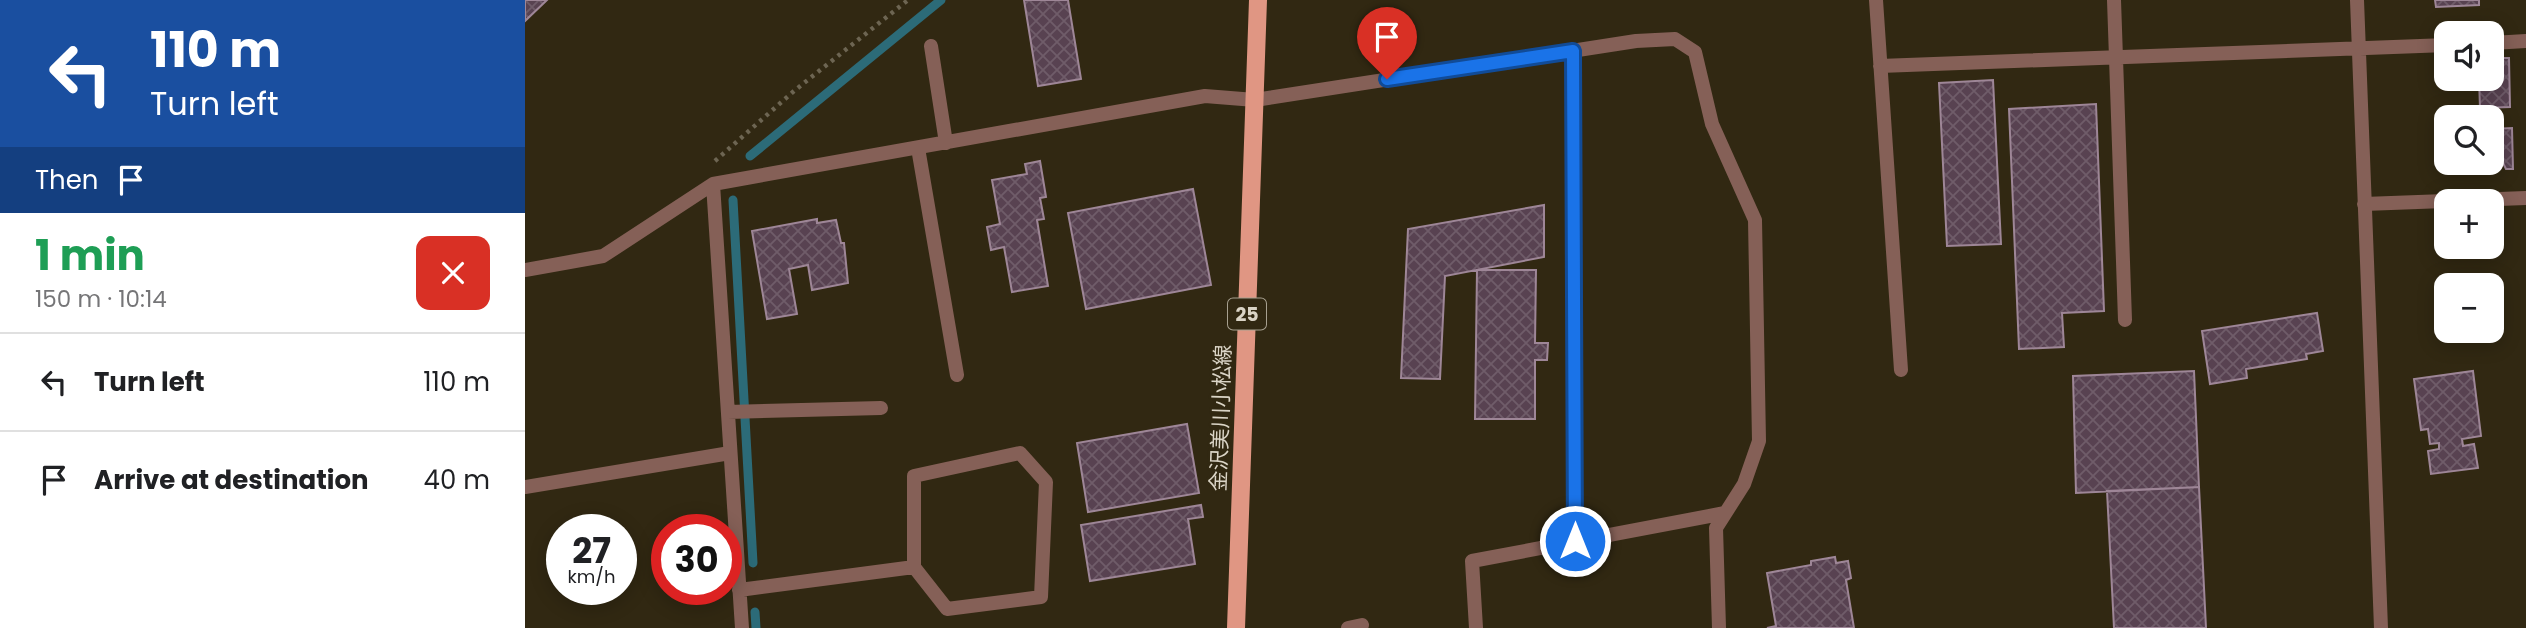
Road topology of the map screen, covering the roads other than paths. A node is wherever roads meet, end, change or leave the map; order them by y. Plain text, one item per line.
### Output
1 (1258, 0) edge
2 (1877, 0) edge
3 (2113, 0) edge
4 (2357, 0) edge
5 (2526, 41) edge
6 (2504, 42) edge
7 (931, 46) dead end
8 (2434, 47) edge
9 (2358, 50) junction
10 (1573, 51) junction
11 (2117, 58) junction
12 (1880, 66) junction
13 (1255, 100) junction
14 (946, 142) junction
15 (918, 148) junction
16 (713, 184) junction
17 (2526, 198) edge
18 (2364, 204) junction
19 (525, 270) edge
20 (2125, 320) dead end
21 (1901, 370) dead end
22 (957, 374) dead end
23 (881, 408) dead end
24 (729, 412) junction
25 (730, 453) junction
26 (525, 487) edge
27 (1725, 513) junction
28 (734, 514) edge
29 (1575, 541) junction
30 (914, 567) junction
31 (742, 590) edge
32 (740, 605) edge
33 (742, 628) edge
34 (1236, 628) edge
35 (1476, 628) edge
36 (1719, 628) edge
37 (2381, 628) edge

1 - 13 main road, 金沢美川小松線 / 25
2 - 12 street
3 - 11 street
4 - 9 street
5 - 6 street
7 - 14 street
8 - 9 street
9 - 11 street
9 - 18 street
10 - 13 street
10 - 27 street
10 - 29 street
11 - 12 street
11 - 20 street
12 - 21 street
13 - 14 street
13 - 34 main road, 金沢美川小松線 / 25
14 - 15 street
15 - 16 street
15 - 22 street
16 - 19 street
16 - 24 street
17 - 18 street
18 - 37 street
23 - 24 street
24 - 25 street
25 - 26 street
25 - 28 street
27 - 29 street
27 - 36 street
29 - 35 street
30 - 30 street
30 - 31 street
32 - 33 street

